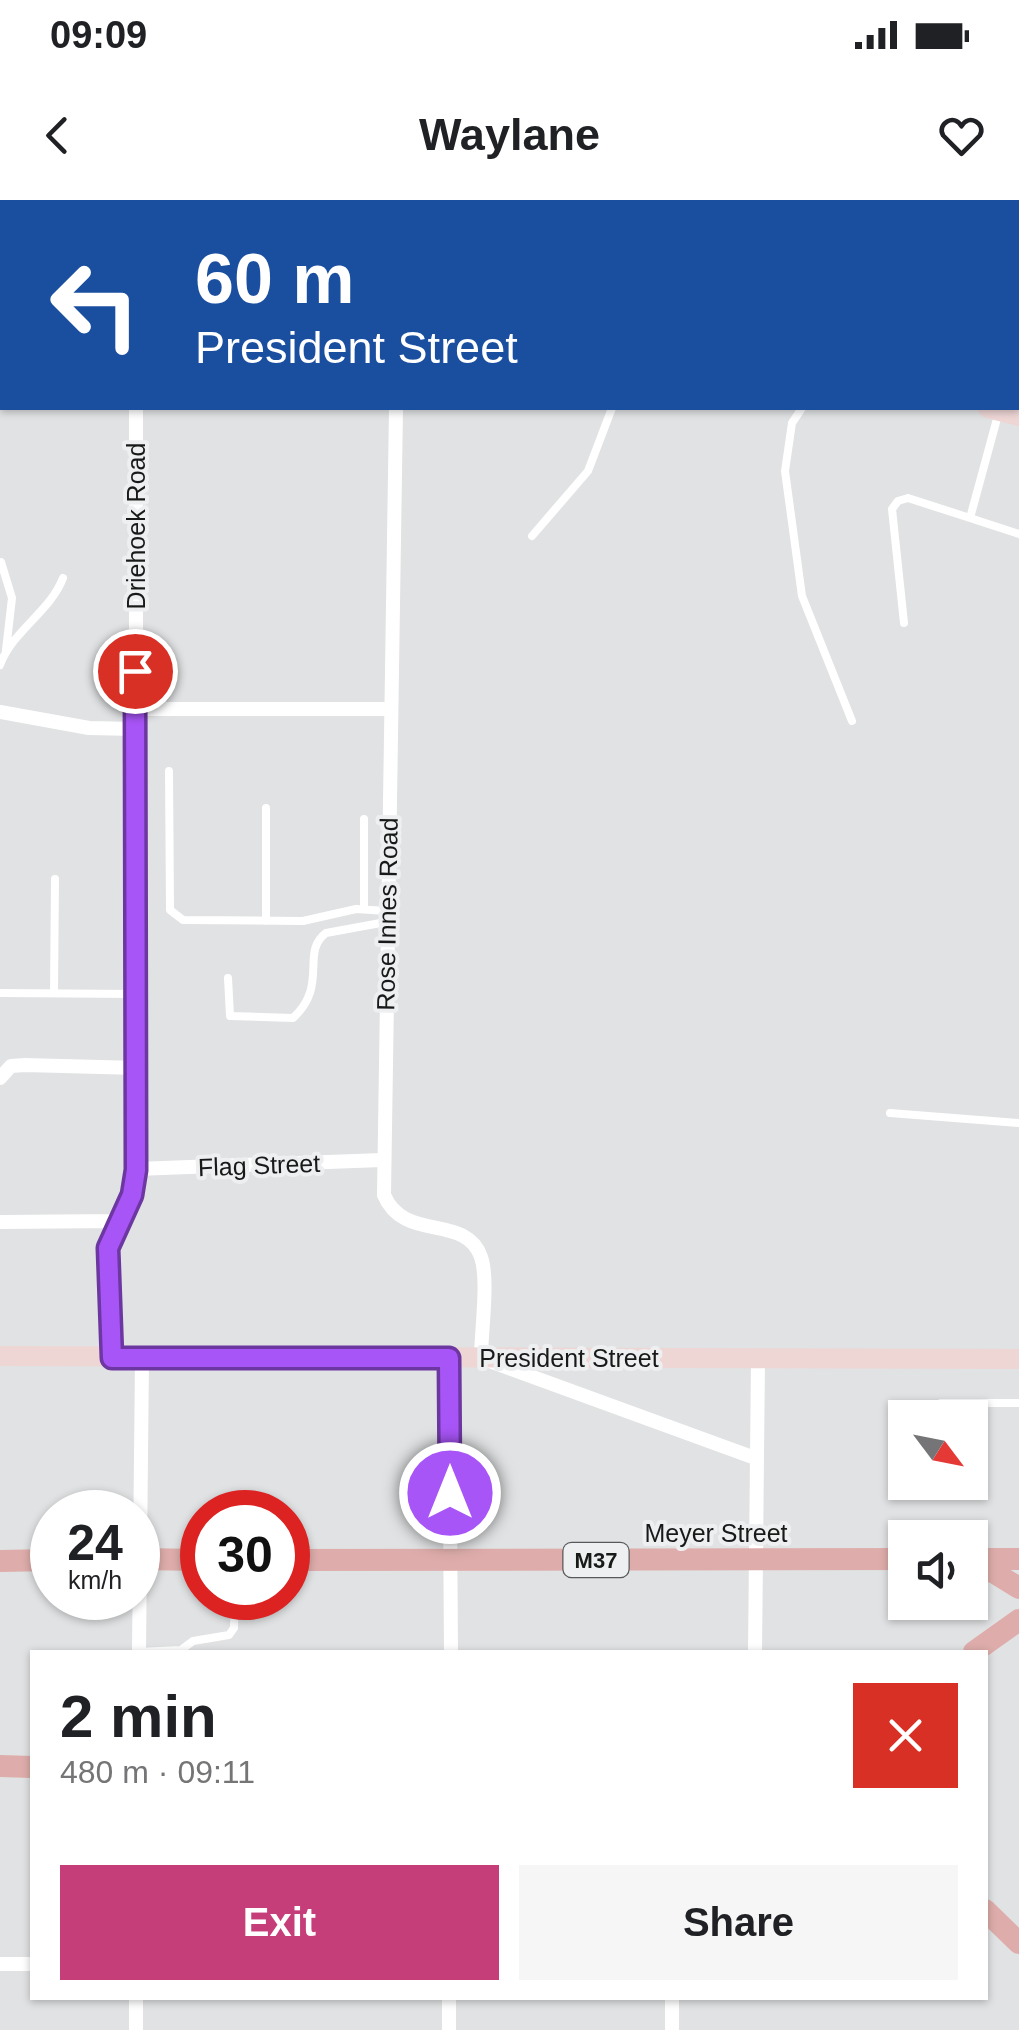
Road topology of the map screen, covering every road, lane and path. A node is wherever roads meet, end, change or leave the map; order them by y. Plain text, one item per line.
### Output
1 (136, 410) edge
2 (396, 410) edge
3 (611, 410) edge
4 (801, 410) edge
5 (1002, 411) edge
6 (970, 518) junction
7 (1019, 534) edge
8 (532, 536) dead end
9 (1, 562) edge
10 (63, 578) dead end
11 (904, 623) dead end
12 (6, 650) junction
13 (0, 664) edge
14 (135, 709) junction
15 (390, 709) junction
16 (0, 712) edge
17 (852, 721) dead end
18 (135, 729) junction
19 (168, 772) dead end
20 (266, 808) dead end
21 (364, 820) dead end
22 (56, 880) dead end
23 (364, 909) junction
24 (386, 916) junction
25 (266, 920) junction
26 (228, 978) dead end
27 (0, 993) edge
28 (54, 993) junction
29 (137, 994) junction
30 (138, 1068) junction
31 (0, 1078) edge
32 (890, 1113) dead end
33 (1019, 1123) edge
34 (382, 1160) junction
35 (136, 1170) junction
36 (118, 1221) junction
37 (0, 1222) edge
38 (0, 1356) edge
39 (112, 1358) junction
40 (142, 1358) junction
41 (449, 1358) junction
42 (481, 1358) junction
43 (758, 1359) junction
44 (1019, 1359) edge
45 (988, 1403) edge
46 (1019, 1403) edge
47 (755, 1458) junction
48 (139, 1490) edge
49 (988, 1558) edge
50 (888, 1559) edge
51 (1019, 1559) edge
52 (30, 1560) edge
53 (310, 1560) edge
54 (450, 1560) junction
55 (0, 1561) edge
56 (754, 1561) junction
57 (988, 1571) edge
58 (1019, 1588) edge
59 (139, 1620) edge
60 (234, 1620) edge
61 (1019, 1620) edge
62 (140, 1650) edge
63 (181, 1650) edge
64 (451, 1650) edge
65 (755, 1650) edge
66 (977, 1650) edge
67 (0, 1766) edge
68 (30, 1767) edge
69 (988, 1913) edge
70 (1019, 1943) edge
71 (0, 1964) edge
72 (30, 1964) edge
73 (136, 2000) edge
74 (449, 2000) edge
75 (672, 2000) edge
76 (136, 2030) edge
77 (449, 2030) edge
78 (672, 2030) edge

1 - 14 street, Driehoek Road
2 - 15 street, Rose Innes Road
3 - 8 lane
4 - 17 lane
5 - 6 lane
6 - 7 lane
6 - 11 lane
9 - 12 lane
10 - 12 lane
12 - 13 lane
14 - 15 street
14 - 18 street, Driehoek Road
15 - 24 street, Rose Innes Road
16 - 18 street
18 - 29 street, Driehoek Road
19 - 25 lane
20 - 25 lane
21 - 23 lane
22 - 28 lane
23 - 24 lane
23 - 25 lane
24 - 26 lane
24 - 34 street, Rose Innes Road
27 - 28 lane
28 - 29 lane
29 - 30 street, Driehoek Road
30 - 31 street
30 - 35 street, Driehoek Road
32 - 33 lane
34 - 35 street, Flag Street
34 - 42 street, Rose Innes Road
35 - 36 street, Driehoek Road
36 - 37 street
36 - 39 street, Driehoek Road
38 - 39 street, President Street
39 - 40 street, President Street
40 - 41 street, President Street
40 - 48 street
41 - 42 street, President Street
41 - 54 street
42 - 43 street, President Street
42 - 47 street
43 - 44 street, President Street
43 - 47 street
45 - 46 lane
47 - 56 street
49 - 51 main road
50 - 56 main road, Meyer Street / M37
52 - 55 main road
53 - 54 main road, Meyer Street / M37
54 - 56 main road, Meyer Street / M37
54 - 64 street
56 - 65 street
57 - 58 main road
59 - 62 street
60 - 63 lane
61 - 66 main road
67 - 68 main road
69 - 70 main road
71 - 72 street
73 - 76 street
74 - 77 street
75 - 78 street

